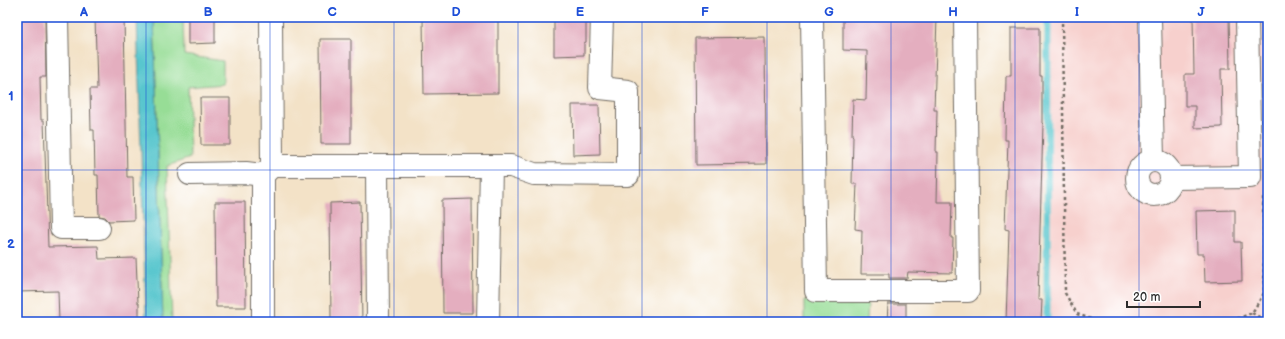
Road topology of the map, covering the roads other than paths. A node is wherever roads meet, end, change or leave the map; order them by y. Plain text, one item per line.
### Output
1 (57, 17) edge
2 (271, 17) edge
3 (602, 17) edge
4 (812, 17) edge
5 (965, 17) edge
6 (1150, 17) edge
7 (1247, 17) edge
8 (1153, 160) junction
9 (377, 166) junction
10 (490, 166) junction
11 (267, 170) junction
12 (190, 174) dead end
13 (1171, 178) junction
14 (99, 228) dead end
15 (263, 322) edge
16 (378, 322) edge
17 (488, 322) edge

1 - 14 street
2 - 11 street
3 - 10 street
4 - 5 street
6 - 8 street
7 - 13 street
8 - 13 street
8 - 13 street
9 - 10 street
9 - 11 street
9 - 16 street
10 - 17 street
11 - 12 street
11 - 15 street

